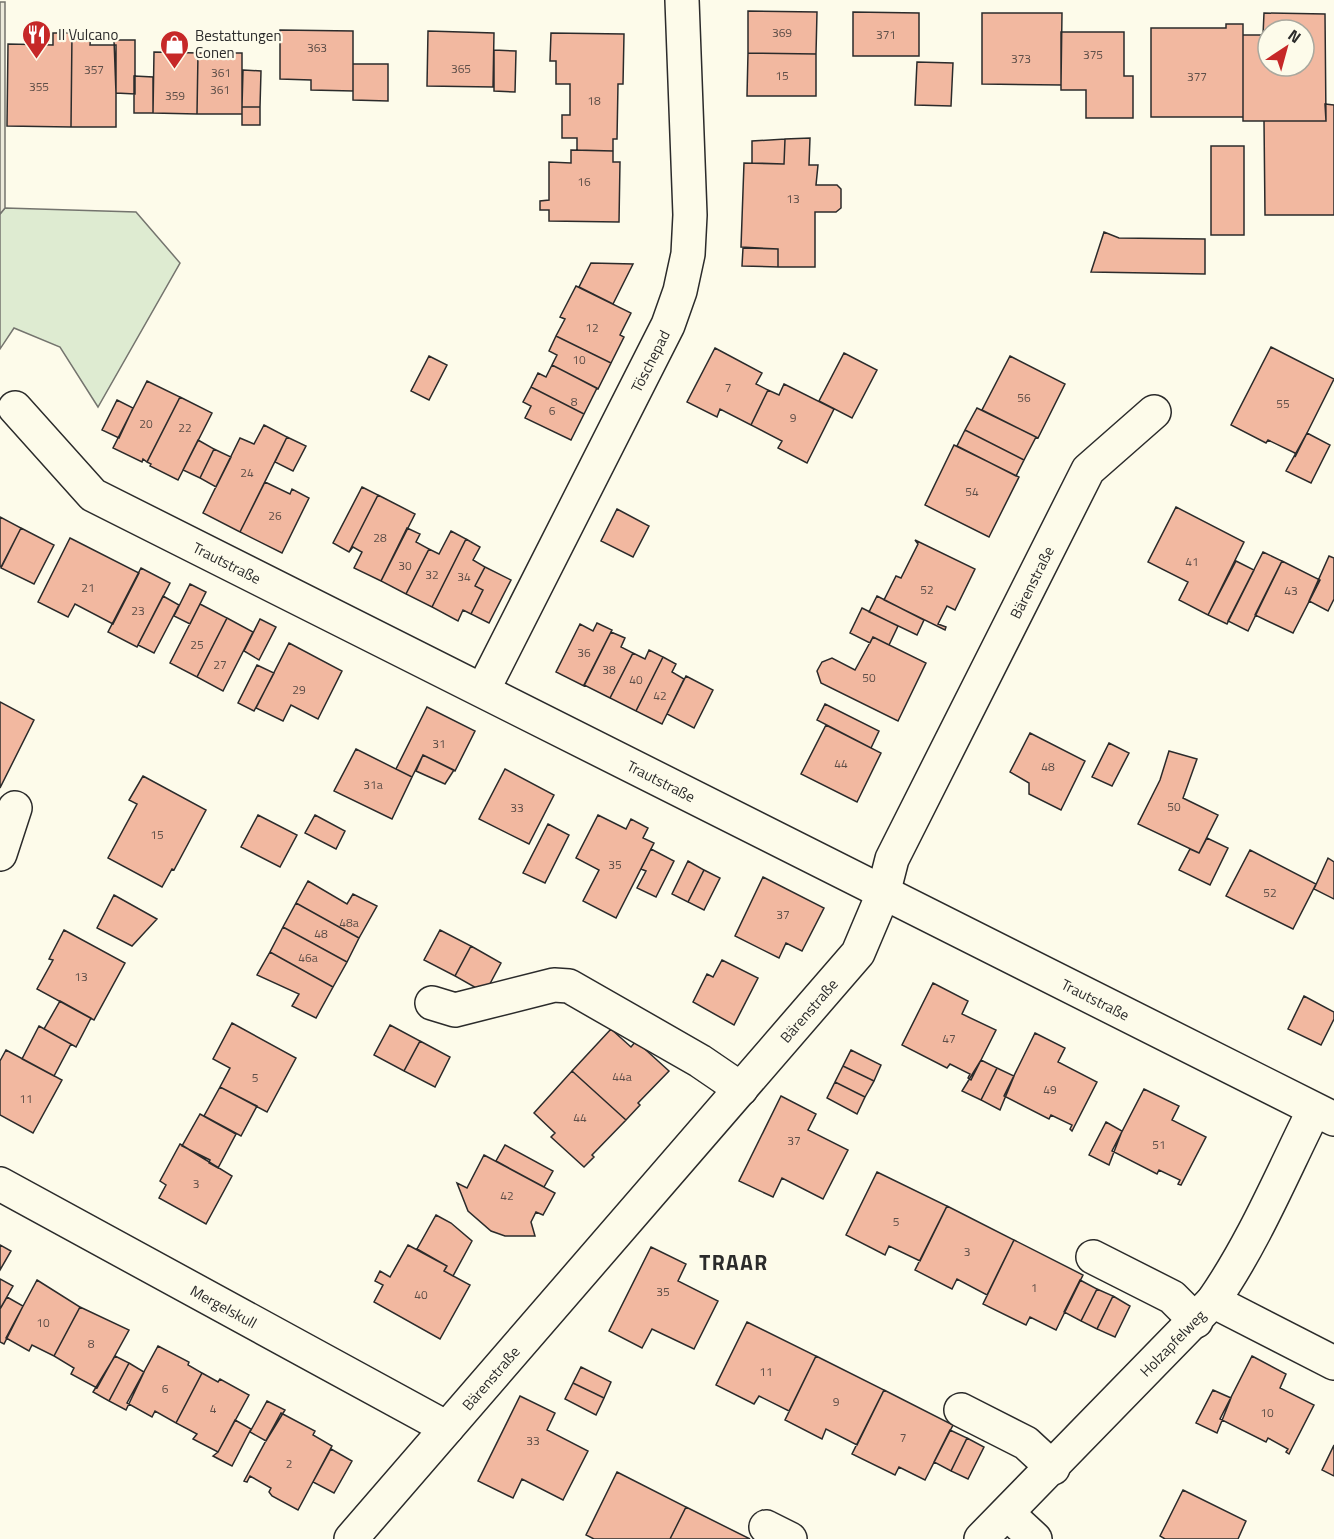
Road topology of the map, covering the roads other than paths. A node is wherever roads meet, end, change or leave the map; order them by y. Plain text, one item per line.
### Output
1 (682, 0) edge
2 (15, 408) dead end
3 (1154, 412) dead end
4 (483, 690) junction
5 (15, 808) dead end
6 (0, 854) edge
7 (883, 894) junction
8 (432, 1003) dead end
9 (741, 1089) junction
10 (1324, 1114) edge
11 (0, 1184) edge
12 (1093, 1257) dead end
13 (1205, 1311) junction
14 (1334, 1363) edge
15 (961, 1410) dead end
16 (447, 1428) junction
17 (1053, 1468) junction
18 (1007, 1513) junction
19 (351, 1539) edge
20 (981, 1539) edge
21 (1035, 1539) edge

1 - 4 street, Töschepad
2 - 4 street, Trautstraße
3 - 7 street, Bärenstraße
4 - 7 street, Trautstraße
5 - 6 street
7 - 9 street, Bärenstraße
7 - 10 street, Trautstraße
8 - 9 street
9 - 16 street, Bärenstraße
10 - 13 street, Holzapfelweg
11 - 16 street, Mergelskull
12 - 13 street
13 - 14 street
13 - 17 street, Holzapfelweg
15 - 17 street
16 - 19 street, Bärenstraße
17 - 18 street, Holzapfelweg
18 - 20 street, Holzapfelweg
18 - 21 street

